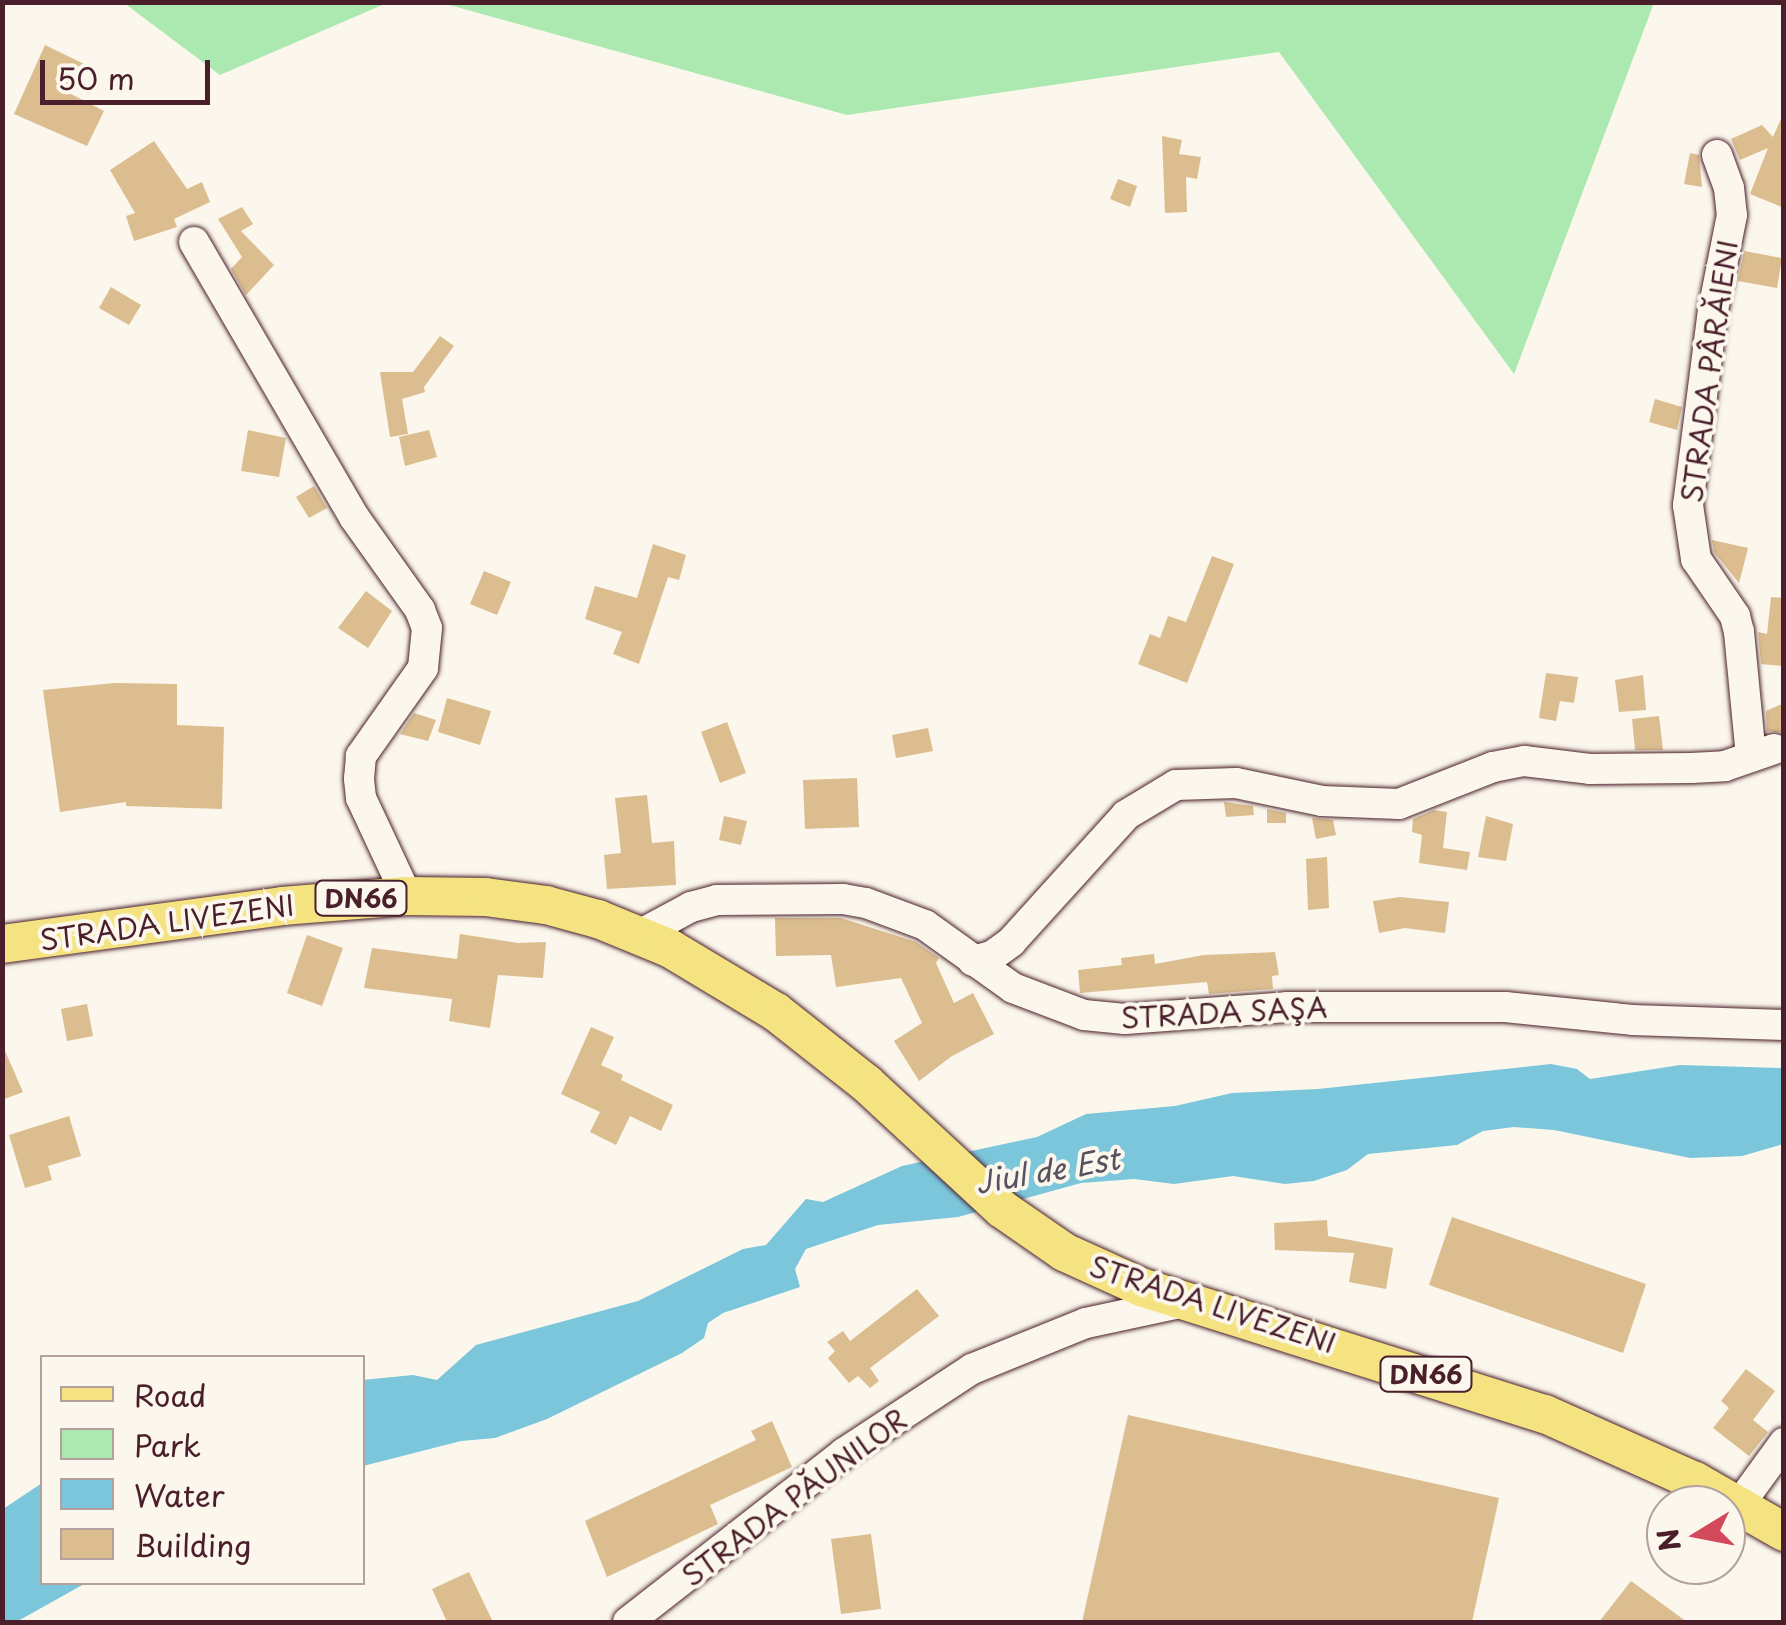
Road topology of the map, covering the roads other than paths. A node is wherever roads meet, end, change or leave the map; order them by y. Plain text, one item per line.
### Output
1 (1717, 155) dead end
2 (194, 242) dead end
3 (407, 896) junction
4 (641, 934) junction
5 (2, 944) edge
6 (974, 961) junction
7 (1784, 1025) edge
8 (1189, 1302) junction
9 (1781, 1450) edge
10 (1696, 1485) edge
11 (1746, 1496) edge
12 (1746, 1509) edge
13 (1784, 1532) edge
14 (628, 1622) edge

1 - 6 street, STRADA PÂRĂIENI
2 - 3 street
3 - 4 main road, STRADA LIVEZENI / DN66
3 - 5 main road, STRADA LIVEZENI / DN66
4 - 6 street, STRADA SAŞA
4 - 8 main road, STRADA LIVEZENI / DN66
6 - 7 street, STRADA SAŞA
8 - 10 main road, STRADA LIVEZENI / DN66
8 - 14 street, STRADA PĂUNILOR
9 - 11 street
12 - 13 main road, STRADA LIVEZENI / DN66

